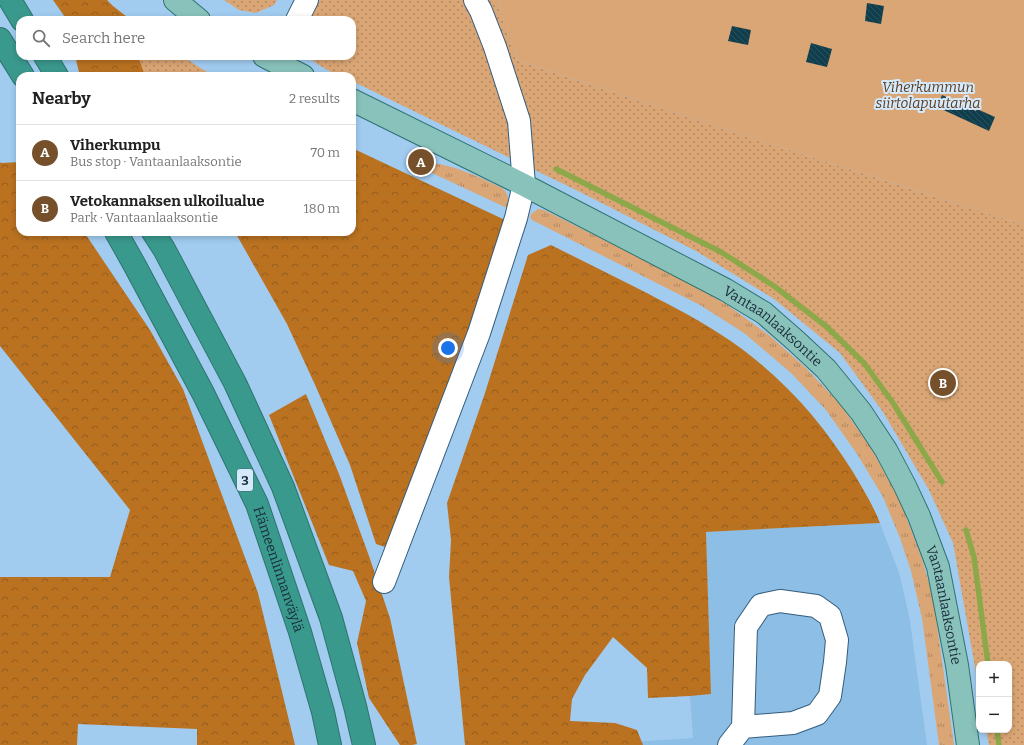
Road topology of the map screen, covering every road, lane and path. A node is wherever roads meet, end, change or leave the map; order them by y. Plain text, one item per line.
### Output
1 (10, 0) edge
2 (175, 0) edge
3 (307, 0) edge
4 (475, 0) edge
5 (20, 16) edge
6 (194, 16) edge
7 (298, 16) edge
8 (0, 39) edge
9 (47, 60) edge
10 (275, 60) edge
11 (21, 72) edge
12 (55, 72) edge
13 (296, 72) edge
14 (356, 102) edge
15 (524, 185) junction
16 (118, 236) edge
17 (156, 236) edge
18 (384, 582) dead end
19 (744, 727) junction
20 (330, 745) edge
21 (364, 745) edge
22 (729, 745) edge
23 (968, 745) edge

1 - 5 highway
2 - 6 main road
3 - 7 street
4 - 15 street
8 - 11 highway
9 - 12 highway
10 - 13 main road
14 - 15 main road, Vantaanlaaksontie
15 - 18 street
15 - 23 main road, Vantaanlaaksontie
16 - 20 highway, Hämeenlinnanväylä / 3
17 - 21 highway, 3
19 - 19 street
19 - 22 street

